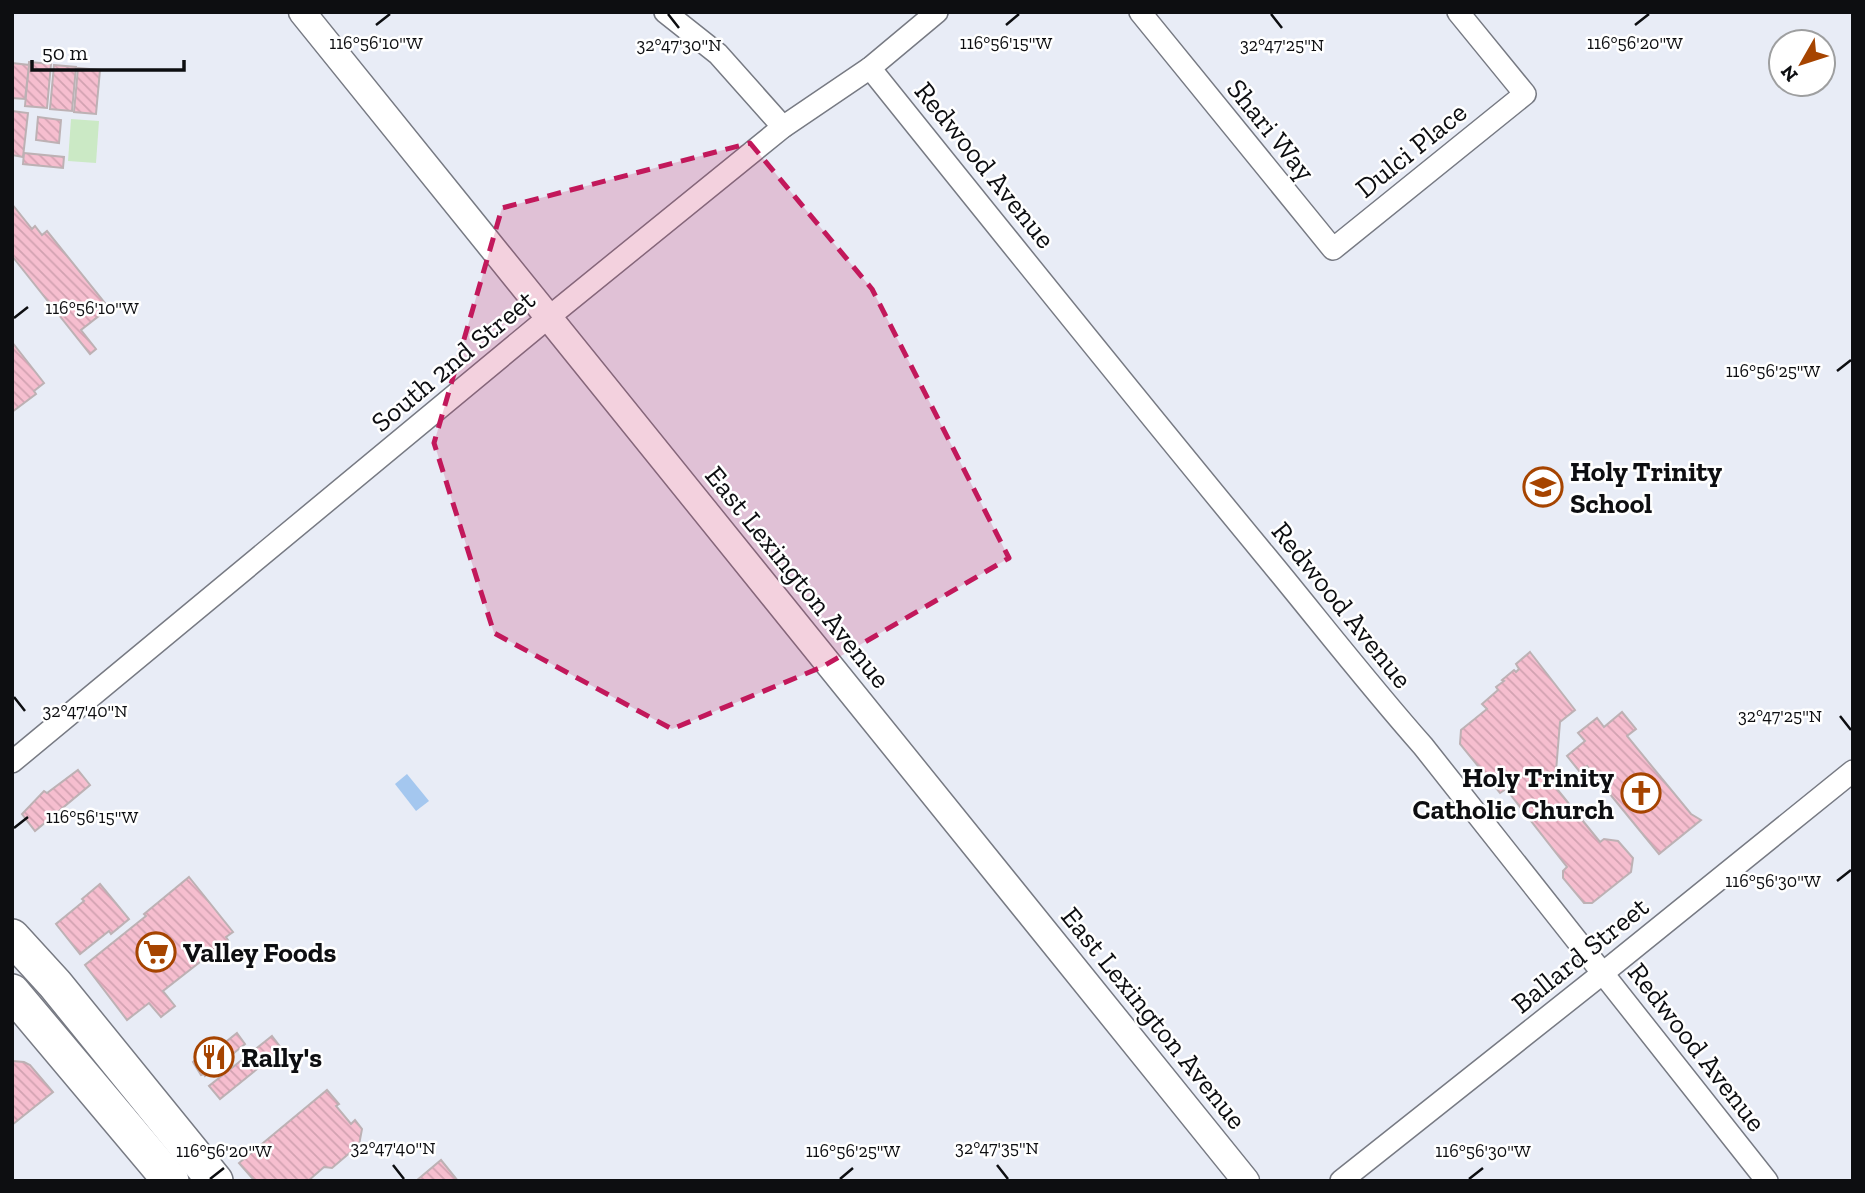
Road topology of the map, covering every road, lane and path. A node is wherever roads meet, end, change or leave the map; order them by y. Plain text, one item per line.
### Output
1 (302, 12) edge
2 (665, 12) edge
3 (937, 12) edge
4 (1140, 12) edge
5 (1458, 12) edge
6 (870, 68) junction
7 (783, 127) junction
8 (1333, 249) joint
9 (549, 317) junction
10 (12, 762) edge
11 (1853, 771) edge
12 (12, 937) edge
13 (1602, 973) junction
14 (55, 984) junction
15 (17, 1006) edge
16 (189, 1175) edge
17 (1756, 1177) edge
18 (1246, 1181) edge
19 (1341, 1181) edge

1 - 9 street, East Lexington Avenue
2 - 7 street
3 - 6 street, South 2nd Street
4 - 8 street, Shari Way
5 - 8 street, Dulci Place
6 - 7 street, South 2nd Street
6 - 13 street, Redwood Avenue
7 - 9 street, South 2nd Street
9 - 10 street, South 2nd Street
9 - 18 street, East Lexington Avenue
11 - 13 street, Ballard Street
12 - 14 main road
13 - 17 street, Redwood Avenue
13 - 19 street, Ballard Street
14 - 15 street
14 - 16 main road
15 - 16 main road

